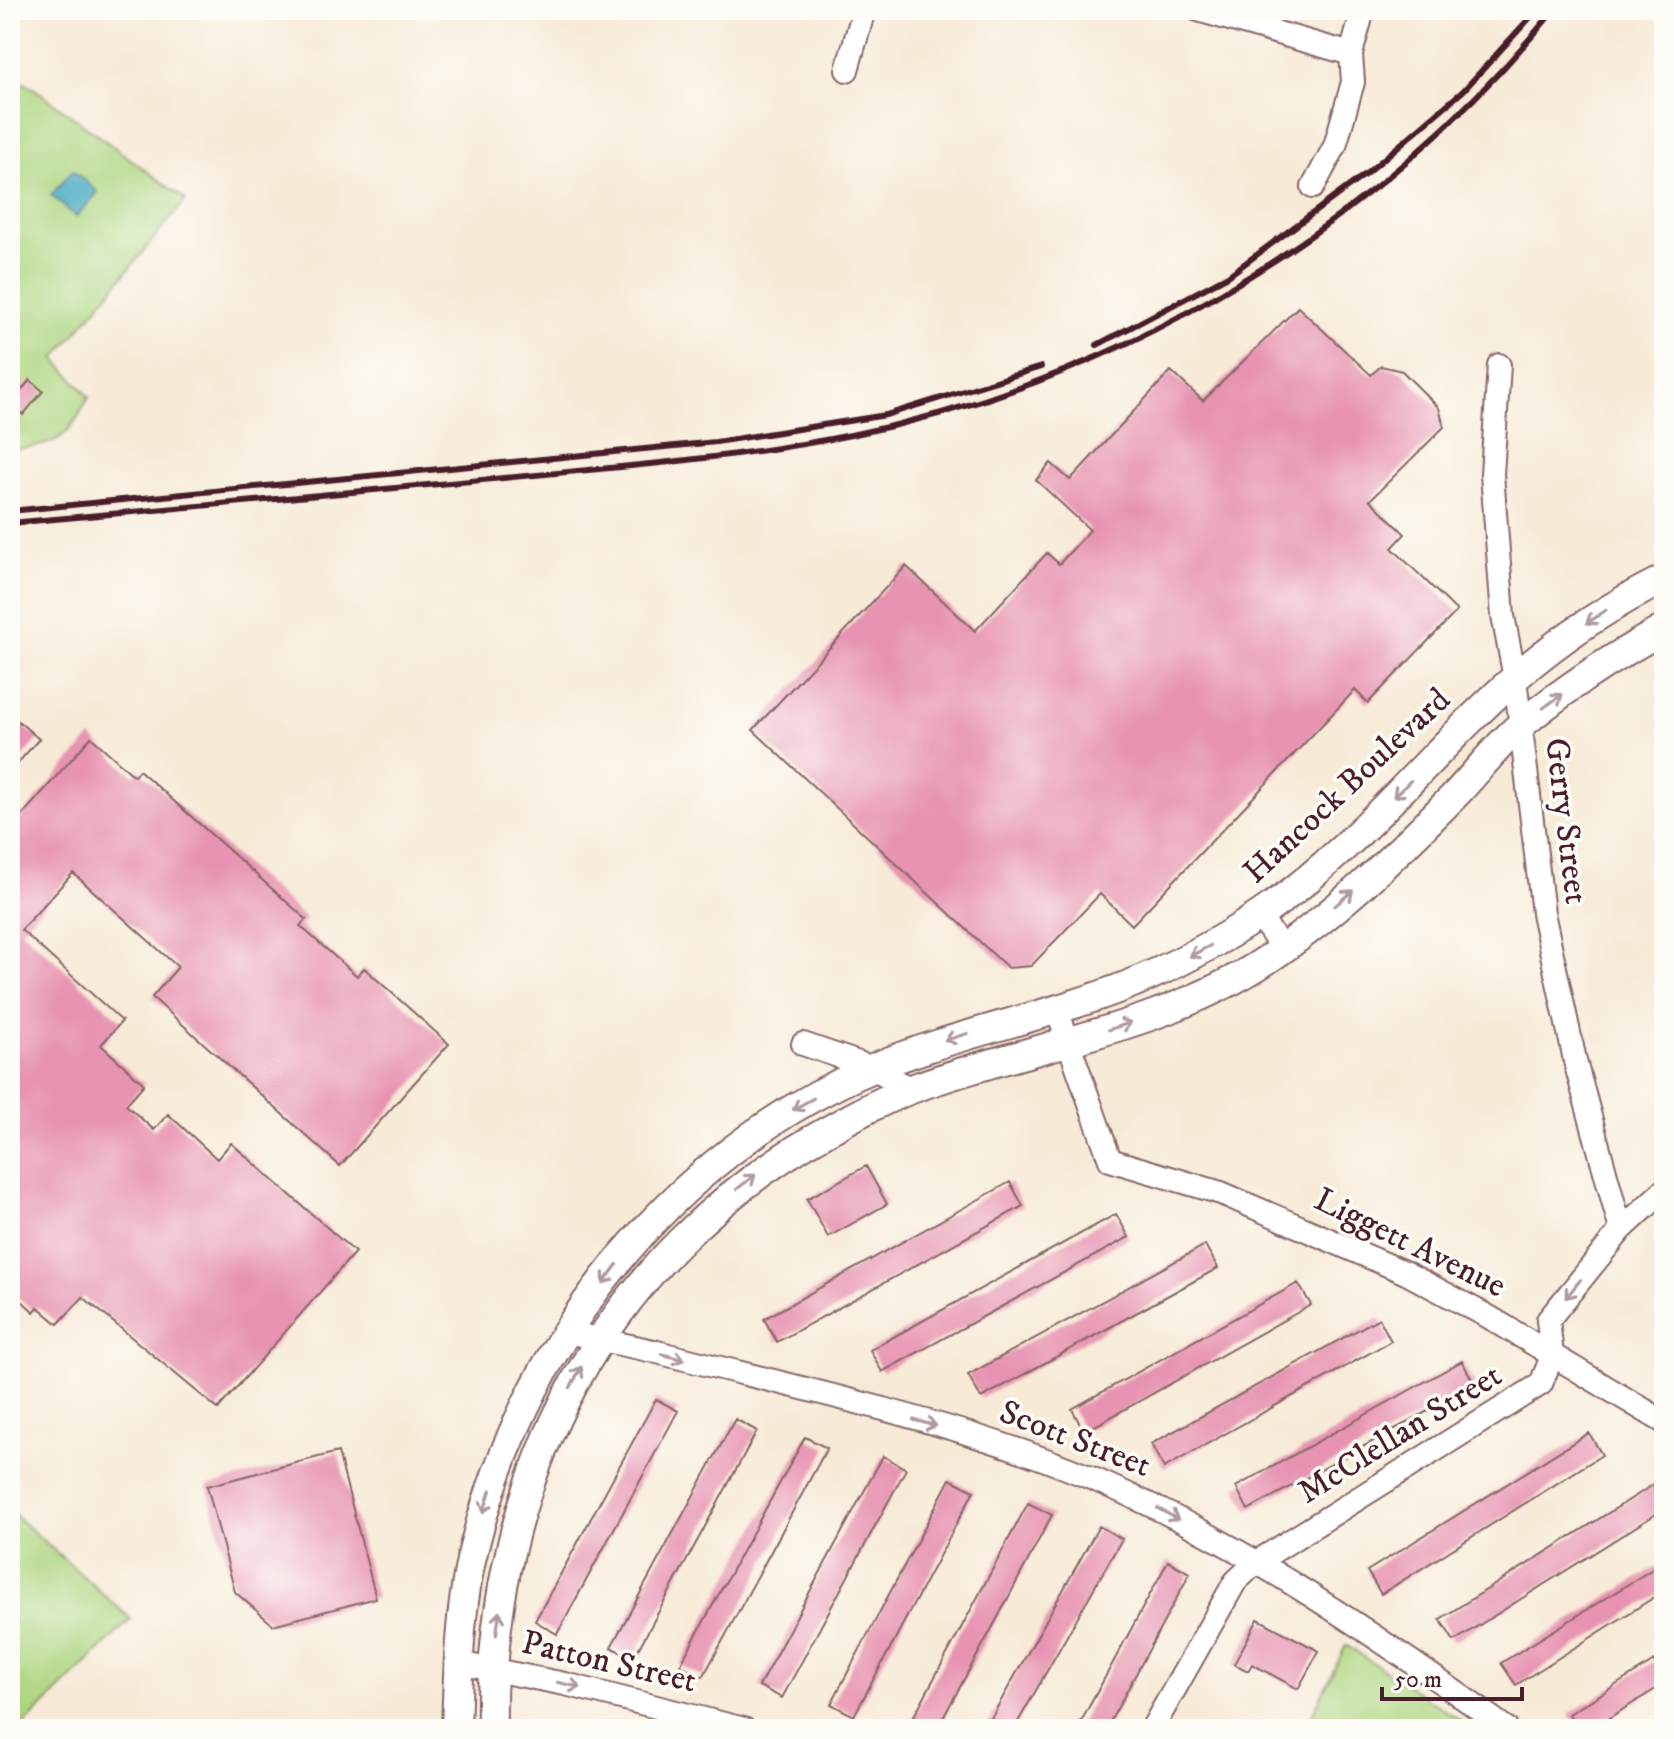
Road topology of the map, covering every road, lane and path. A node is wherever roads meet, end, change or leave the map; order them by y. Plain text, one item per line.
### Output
1 (864, 10) edge
2 (1198, 10) edge
3 (1363, 10) edge
4 (1351, 54) junction
5 (847, 70) dead end
6 (1313, 187) dead end
7 (1499, 365) dead end
8 (1664, 579) edge
9 (1664, 629) edge
10 (1515, 678) junction
11 (1520, 726) junction
12 (1259, 915) junction
13 (1281, 947) junction
14 (1056, 1007) junction
15 (1069, 1041) junction
16 (803, 1044) dead end
17 (873, 1068) junction
18 (911, 1089) junction
19 (1664, 1190) edge
20 (1621, 1230) junction
21 (567, 1331) junction
22 (597, 1341) junction
23 (1552, 1356) junction
24 (1664, 1422) edge
25 (1255, 1563) junction
26 (458, 1663) junction
27 (492, 1670) junction
28 (456, 1729) edge
29 (492, 1729) edge
30 (744, 1729) edge
31 (1152, 1729) edge
32 (1507, 1729) edge

1 - 5 street
2 - 4 street
3 - 4 street
4 - 6 street
7 - 10 street, Gerry Street
8 -> 10 street, Hancock Boulevard
11 -> 9 street
10 - 11 street, Gerry Street
10 -> 12 street, Hancock Boulevard
13 -> 11 street
11 - 20 street, Gerry Street
12 - 13 street
12 -> 14 street, Hancock Boulevard
15 -> 13 street
14 - 15 street
14 -> 17 street, Hancock Boulevard
15 - 18 street
15 - 23 street, Liggett Avenue
16 - 17 street
17 - 18 street
17 -> 21 street, Hancock Boulevard
22 -> 18 street
19 - 20 street, McClellan Street
20 -> 23 street, McClellan Street
21 - 22 street, Scott Street
21 -> 26 street, Hancock Boulevard
22 -> 25 street, Scott Street
27 -> 22 street
23 - 24 street, Liggett Avenue
23 - 25 street, McClellan Street
25 - 31 street, McClellan Street
25 - 32 street, Scott Street
26 - 27 street, Patton Street
26 - 28 street, Hancock Boulevard
27 - 29 street
27 -> 30 street, Patton Street

